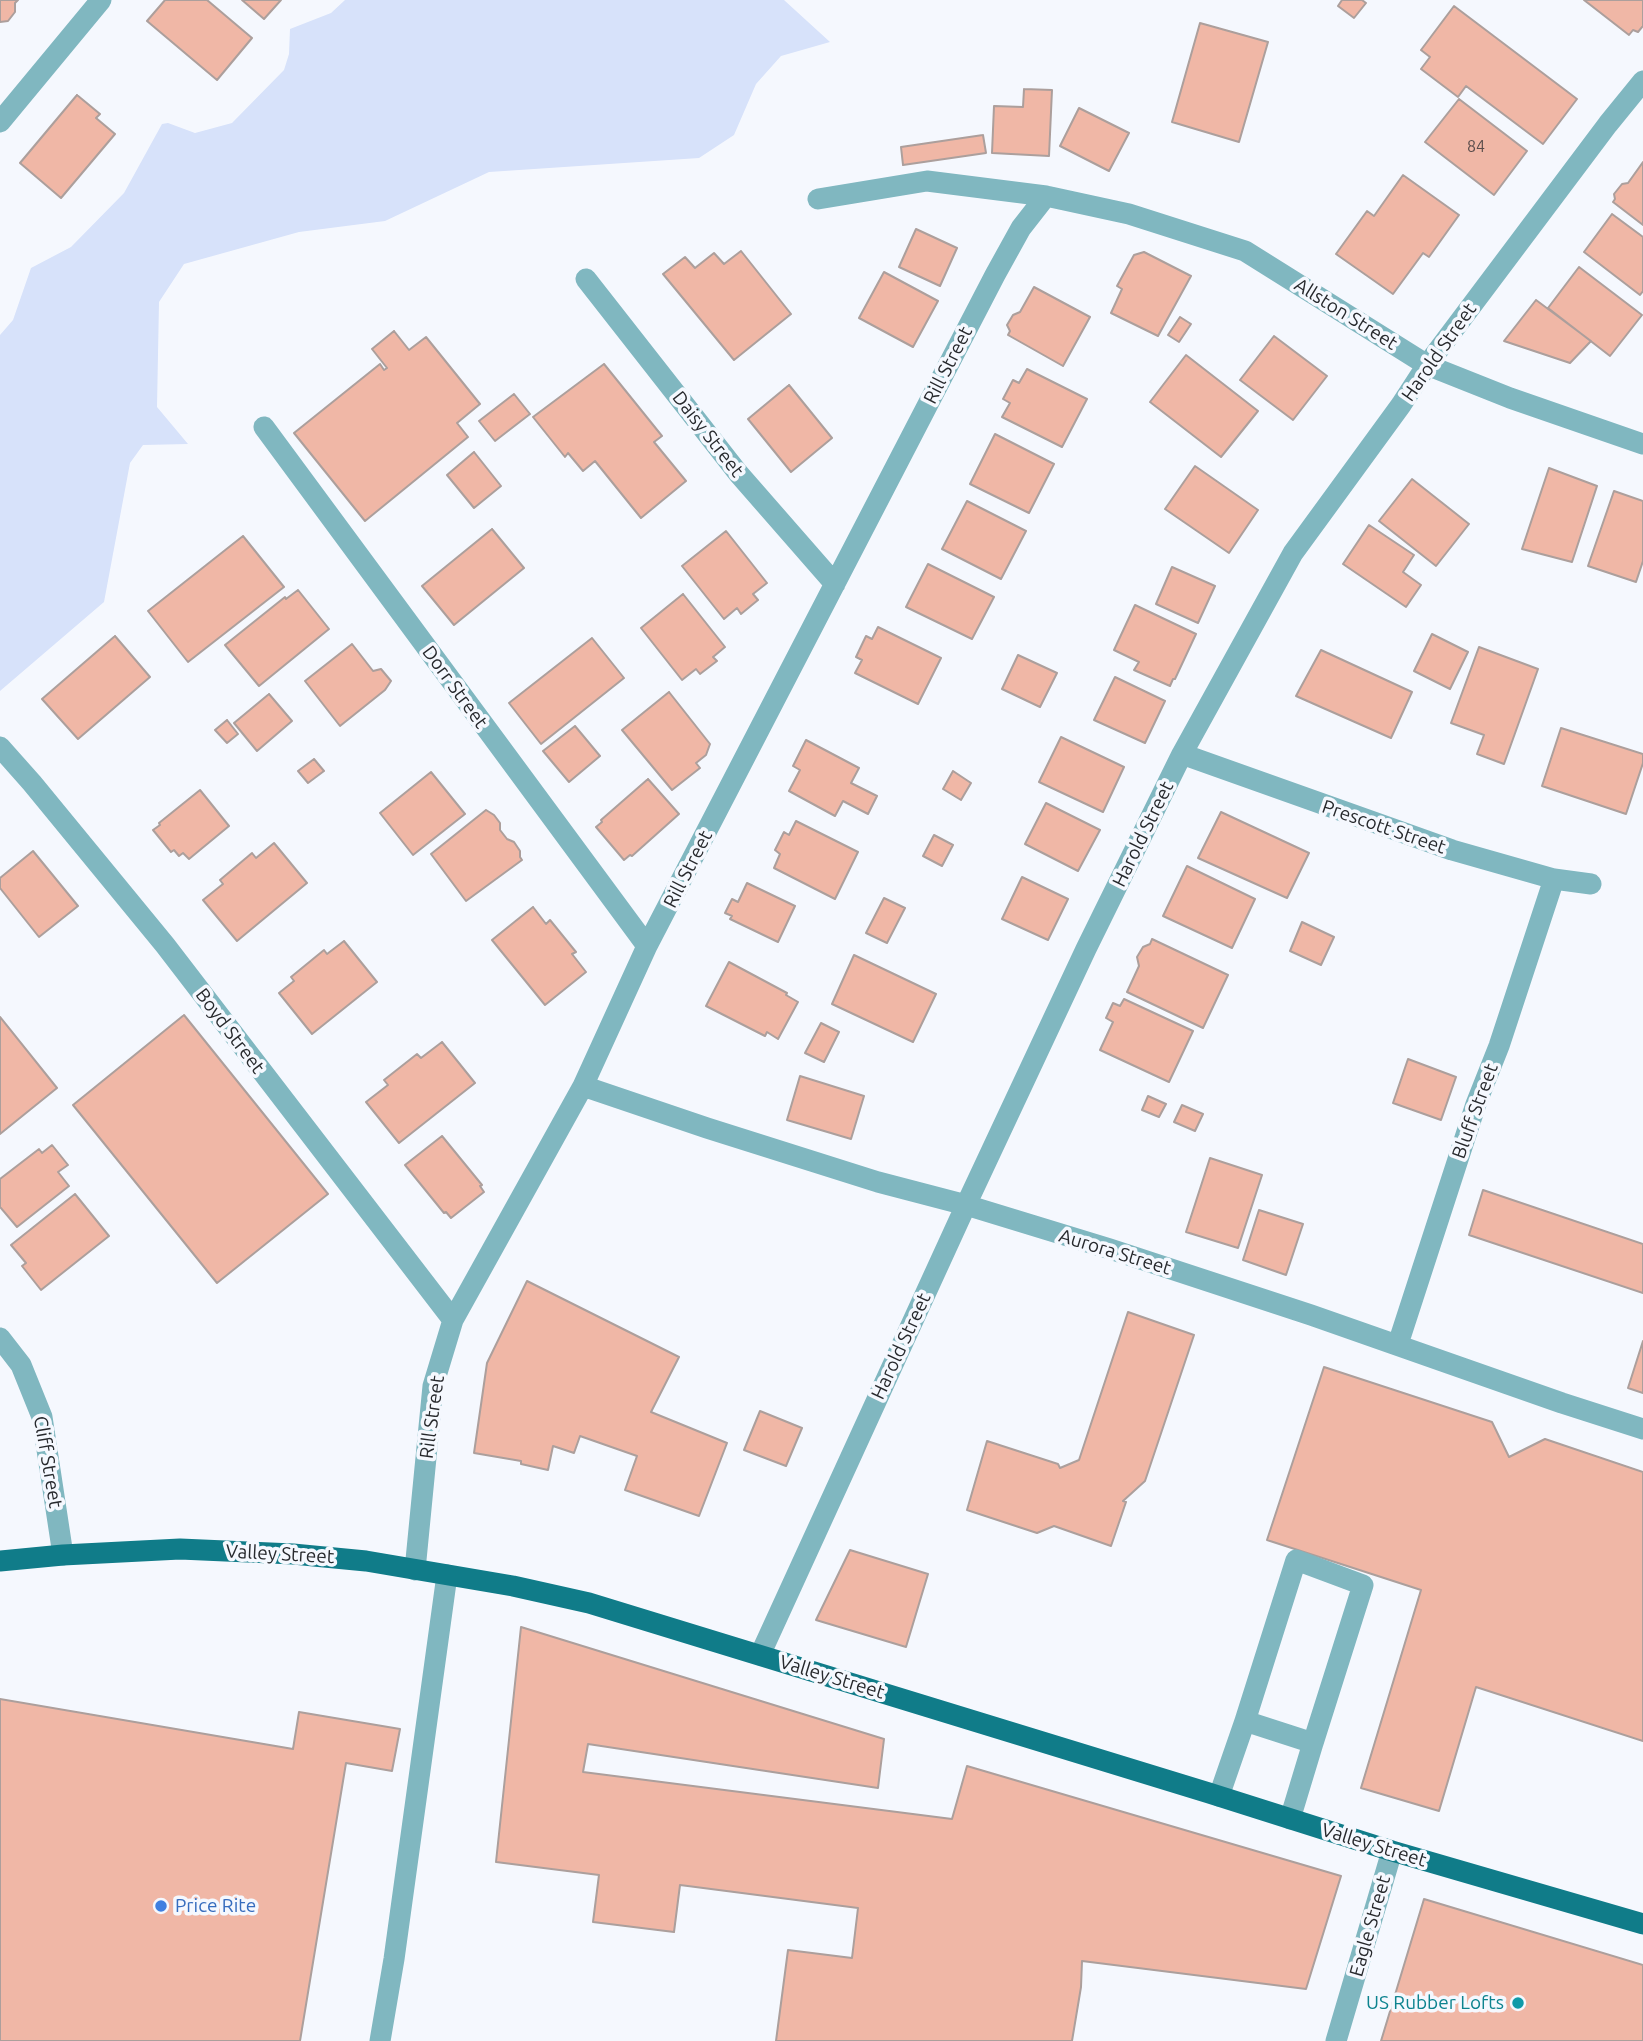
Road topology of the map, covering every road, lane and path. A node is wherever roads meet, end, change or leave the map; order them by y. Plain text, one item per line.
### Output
1 (101, 0) edge
2 (1643, 81) edge
3 (0, 122) edge
4 (1046, 196) junction
5 (818, 199) dead end
6 (586, 279) dead end
7 (1427, 365) junction
8 (264, 427) dead end
9 (1643, 444) edge
10 (835, 584) junction
11 (0, 747) edge
12 (1182, 754) junction
13 (1554, 878) junction
14 (1591, 884) dead end
15 (648, 946) junction
16 (583, 1086) junction
17 (965, 1205) junction
18 (453, 1320) junction
19 (0, 1338) edge
20 (1398, 1345) junction
21 (1643, 1429) edge
22 (63, 1555) junction
23 (0, 1561) edge
24 (415, 1570) junction
25 (447, 1575) junction
26 (760, 1655) junction
27 (1245, 1721) junction
28 (1313, 1743) junction
29 (1219, 1796) junction
30 (1290, 1819) junction
31 (1392, 1851) junction
32 (1643, 1924) edge
33 (380, 2041) edge
34 (1336, 2041) edge

1 - 3 street
2 - 7 street, Harold Street
4 - 5 street, Allston Street
4 - 7 street, Allston Street
4 - 10 street, Rill Street
6 - 10 street, Daisy Street
7 - 9 street, Allston Street
7 - 12 street, Harold Street
8 - 15 street, Dorr Street
10 - 15 street, Rill Street
11 - 18 street, Boyd Street
12 - 13 street, Prescott Street
12 - 17 street, Harold Street
13 - 14 street, Prescott Street
13 - 20 street, Bluff Street
15 - 16 street, Rill Street
16 - 17 street, Aurora Street
16 - 18 street, Rill Street
17 - 20 street, Aurora Street
17 - 26 street, Harold Street
18 - 24 street, Rill Street
19 - 22 street, Cliff Street
20 - 21 street, Aurora Street
22 - 23 main road, Valley Street
22 - 24 main road, Valley Street
24 - 25 main road, Valley Street
25 - 26 main road, Valley Street
25 - 33 street
26 - 29 main road, Valley Street
27 - 28 street
27 - 28 street
27 - 29 street
28 - 30 street
29 - 30 main road, Valley Street
30 - 31 main road, Valley Street
31 - 32 main road, Valley Street
31 - 34 street, Eagle Street

